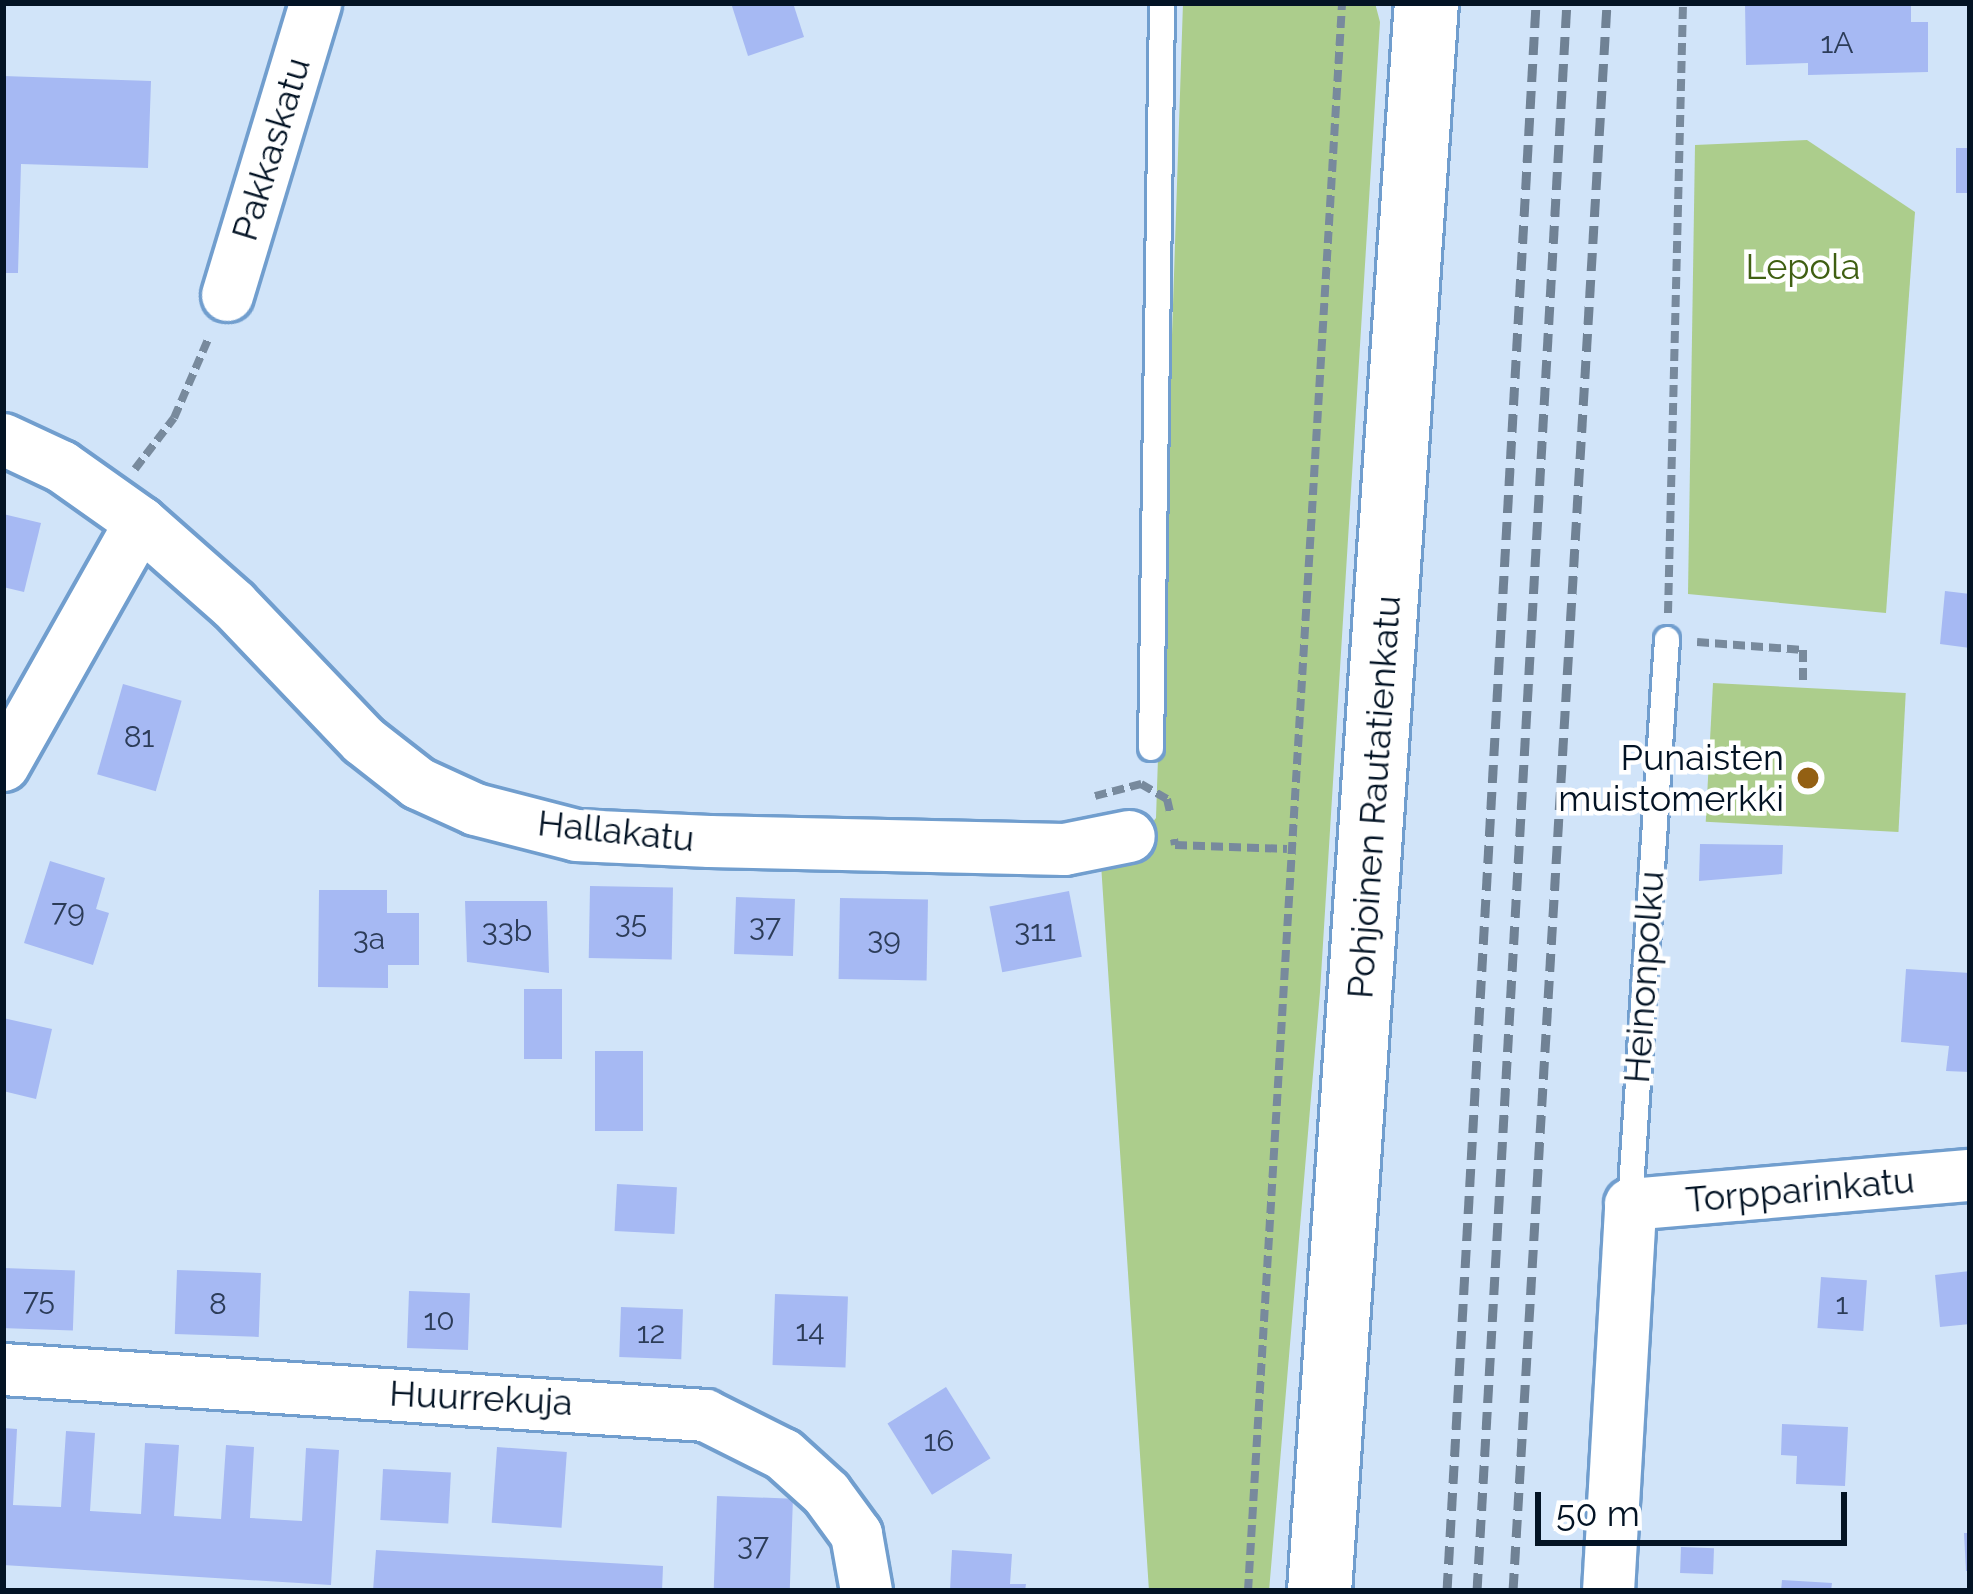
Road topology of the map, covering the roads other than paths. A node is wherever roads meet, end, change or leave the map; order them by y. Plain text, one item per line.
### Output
1 (315, 3) edge
2 (1162, 3) edge
3 (1426, 3) edge
4 (227, 295) road end
5 (3, 439) edge
6 (124, 513) junction
7 (1667, 639) road end
8 (1151, 748) dead end
9 (3, 765) edge
10 (1129, 836) dead end
11 (1970, 1175) edge
12 (1630, 1204) junction
13 (3, 1369) edge
14 (866, 1591) edge
15 (1319, 1591) edge
16 (1608, 1591) edge

1 - 4 street, Pakkaskatu
2 - 8 lane
3 - 15 street, Pohjoinen Rautatienkatu
5 - 6 street, Hallakatu
6 - 9 street
6 - 10 street, Hallakatu
7 - 12 lane, Heinonpolku
11 - 12 street, Torpparinkatu
12 - 16 street, Heinonpolku
13 - 14 street, Huurrekuja

